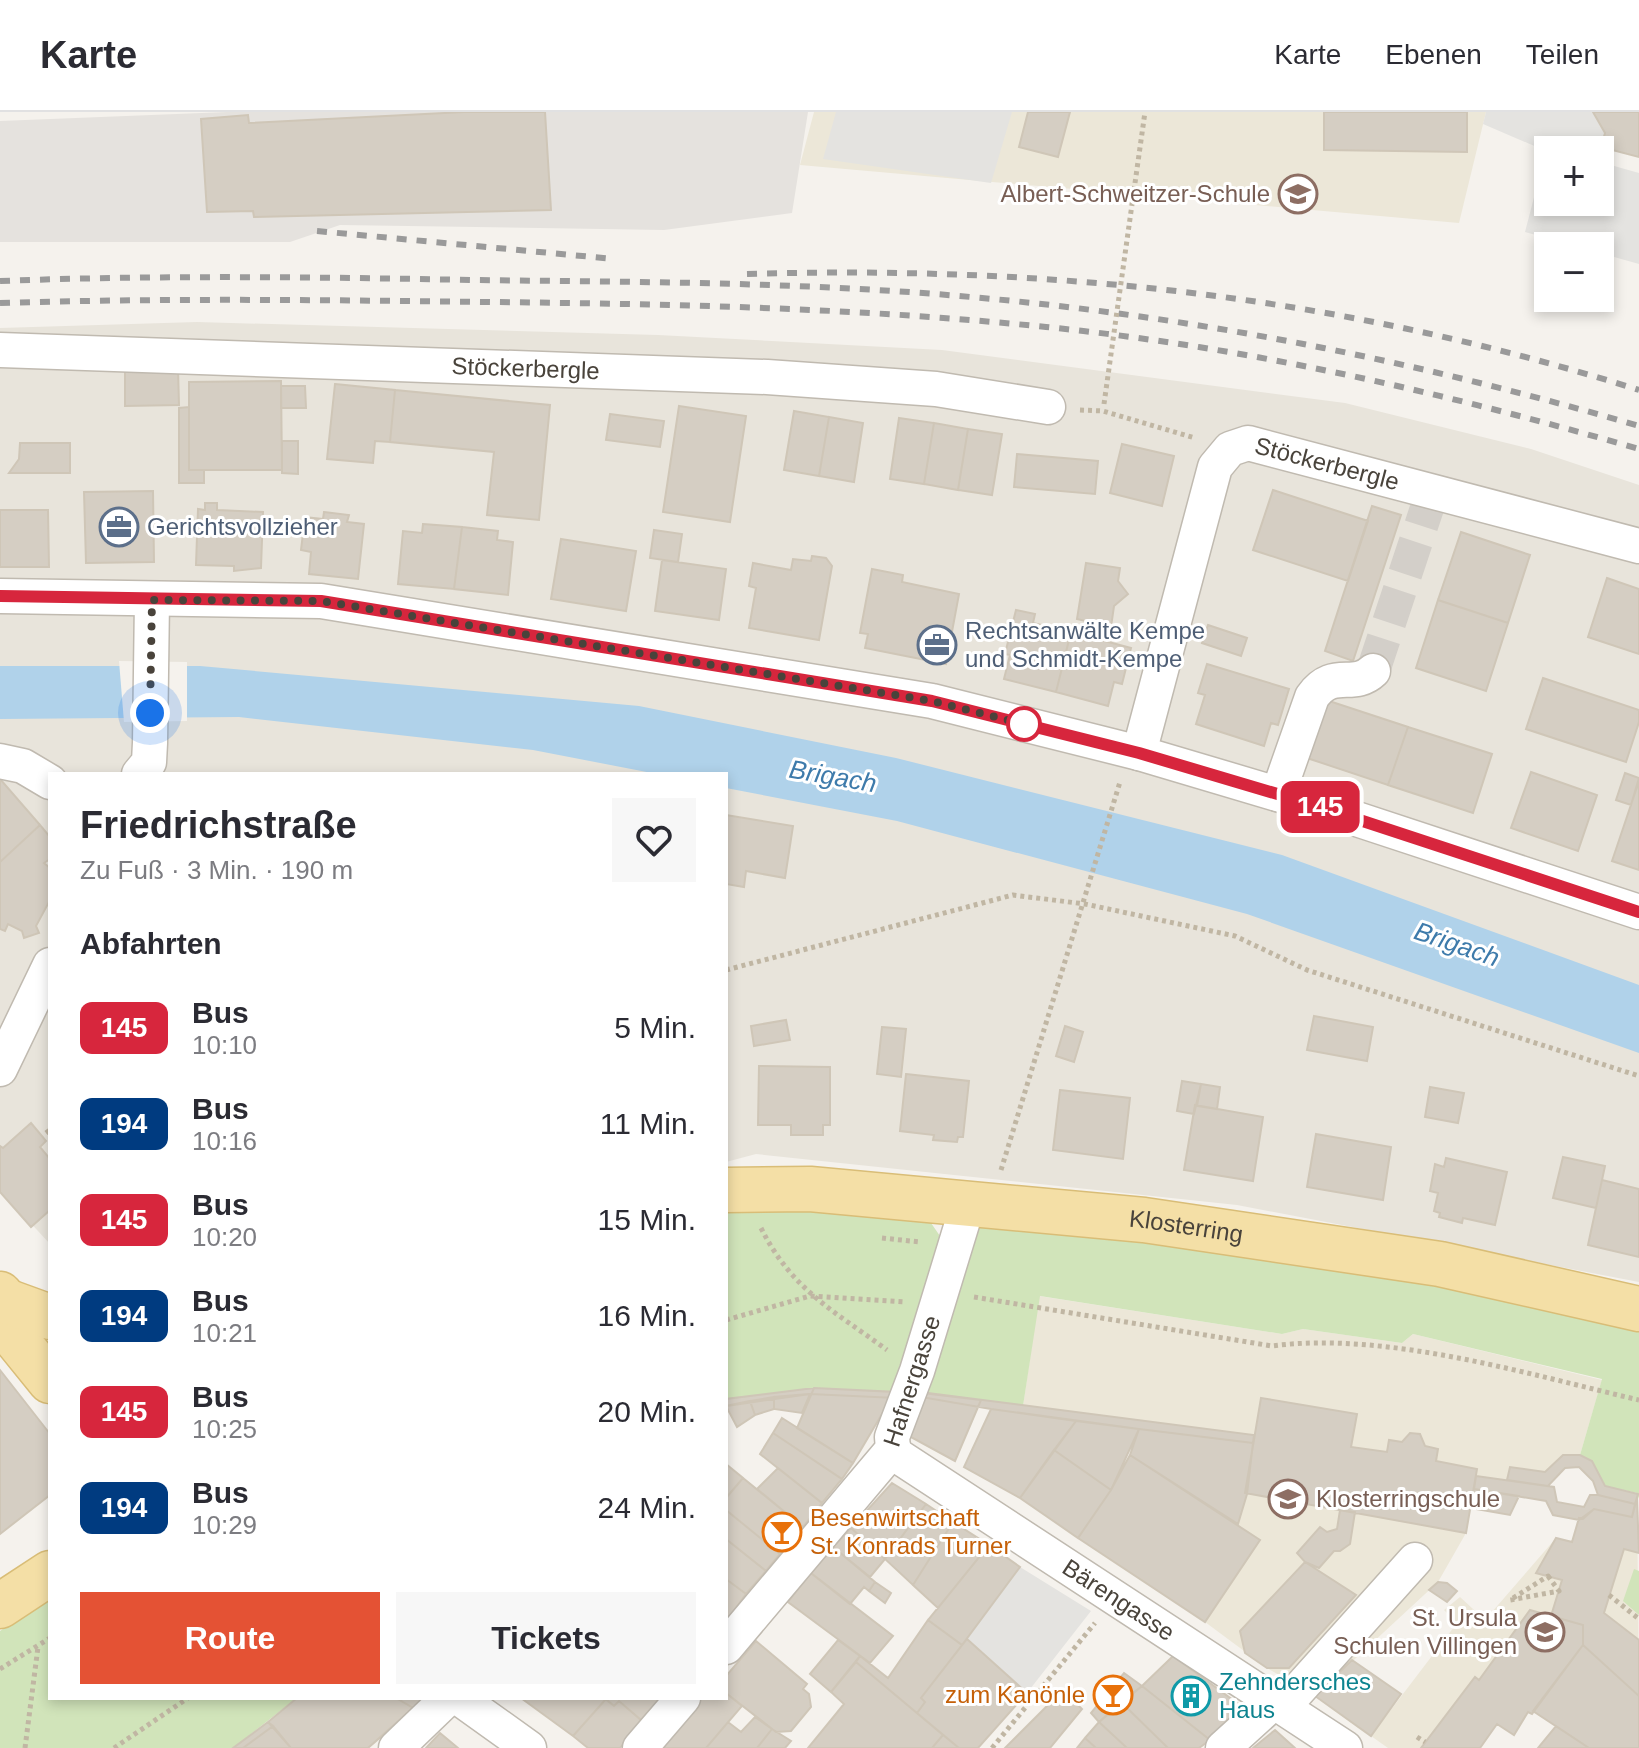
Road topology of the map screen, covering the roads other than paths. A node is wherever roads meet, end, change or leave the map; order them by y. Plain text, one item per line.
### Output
1 (0, 350) edge
2 (1048, 407) dead end
3 (1639, 546) edge
4 (0, 596) edge
5 (152, 612) junction
6 (1373, 671) dead end
7 (0, 761) edge
8 (149, 765) edge
9 (1130, 767) junction
10 (48, 781) edge
11 (1278, 794) junction
12 (1639, 912) edge
13 (48, 969) edge
14 (0, 1069) edge
15 (983, 1194) junction
16 (742, 1203) edge
17 (3, 1297) edge
18 (1639, 1309) edge
19 (48, 1316) edge
20 (48, 1379) edge
21 (893, 1449) junction
22 (1415, 1560) dead end
23 (48, 1574) edge
24 (0, 1606) edge
25 (728, 1645) edge
26 (458, 1700) edge
27 (460, 1700) edge
28 (681, 1700) edge
29 (1280, 1703) junction
30 (396, 1748) edge
31 (529, 1748) edge
32 (640, 1748) edge
33 (1223, 1748) edge
34 (1345, 1748) edge

1 - 2 street, Stöckerbergle
3 - 9 street, Stöckerbergle
4 - 5 street
5 - 8 street
5 - 9 street
6 - 11 street
7 - 10 street
9 - 11 street
11 - 12 street
13 - 14 street
15 - 16 main road, Klosterring
15 - 18 main road, Klosterring
15 - 21 street, Hafnergasse
17 - 19 main road
17 - 20 main road
21 - 25 street, Hafnergasse
21 - 29 street, Bärengasse
22 - 29 street
23 - 24 main road
26 - 30 street
27 - 31 street
28 - 32 street
29 - 33 street
29 - 34 street, Bärengasse

